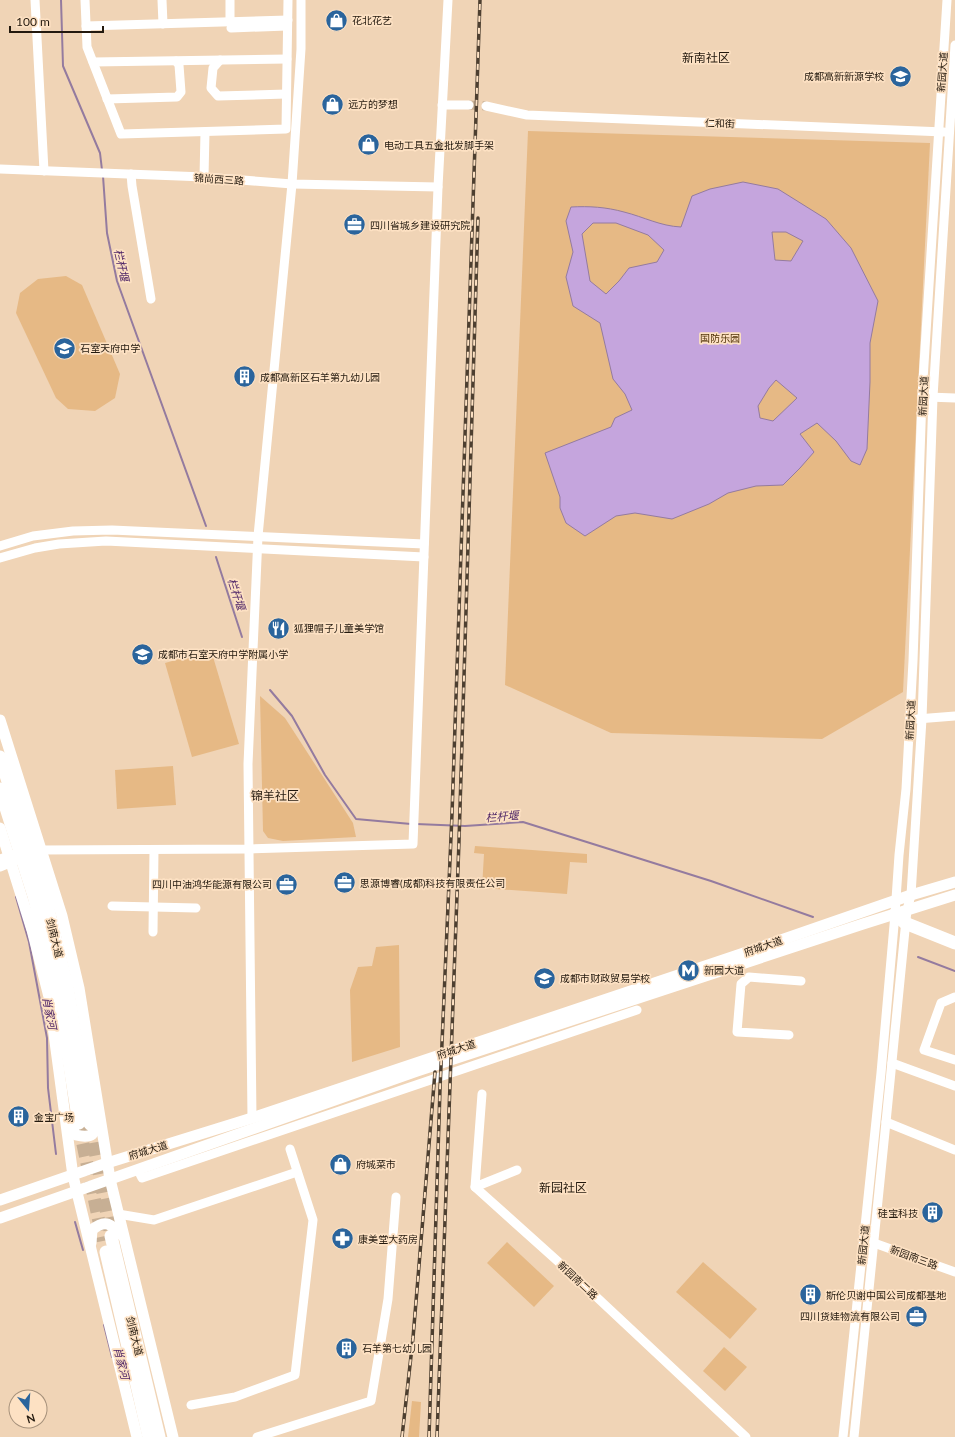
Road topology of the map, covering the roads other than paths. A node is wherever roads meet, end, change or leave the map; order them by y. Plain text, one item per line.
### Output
1 (35, 0) edge
2 (85, 0) edge
3 (162, 0) edge
4 (230, 0) edge
5 (288, 0) edge
6 (301, 0) edge
7 (448, 0) edge
8 (947, 0) edge
9 (230, 22) junction
10 (288, 23) junction
11 (162, 24) junction
12 (86, 29) junction
13 (955, 45) edge
14 (287, 59) junction
15 (220, 60) junction
16 (176, 61) junction
17 (93, 62) junction
18 (286, 94) junction
19 (107, 99) junction
20 (442, 105) junction
21 (469, 106) tunnel mouth
22 (486, 106) tunnel mouth
23 (938, 131) junction
24 (205, 132) junction
25 (953, 132) edge
26 (0, 169) edge
27 (44, 171) junction
28 (131, 174) junction
29 (204, 177) junction
30 (292, 184) junction
31 (438, 187) junction
32 (151, 299) dead end
33 (922, 396) junction
34 (933, 397) junction
35 (955, 398) edge
36 (258, 536) junction
37 (424, 544) junction
38 (0, 546) edge
39 (258, 549) junction
40 (424, 557) junction
41 (0, 558) edge
42 (955, 716) edge
43 (910, 719) junction
44 (922, 719) junction
45 (0, 720) edge
46 (0, 757) edge
47 (0, 789) edge
48 (0, 828) edge
49 (248, 849) junction
50 (42, 850) junction
51 (154, 850) junction
52 (12, 858) edge
53 (0, 867) edge
54 (955, 882) edge
55 (38, 893) junction
56 (911, 895) junction
57 (955, 895) edge
58 (896, 900) junction
59 (112, 906) dead end
60 (153, 906) junction
61 (196, 908) dead end
62 (901, 912) junction
63 (62, 916) junction
64 (905, 924) junction
65 (32, 930) junction
66 (153, 932) dead end
67 (955, 943) edge
68 (802, 981) dead end
69 (955, 997) edge
70 (637, 1010) dead end
71 (789, 1035) dead end
72 (955, 1060) edge
73 (892, 1063) junction
74 (955, 1086) edge
75 (482, 1094) dead end
76 (99, 1110) junction
77 (66, 1115) junction
78 (252, 1118) junction
79 (886, 1122) junction
80 (85, 1123) tunnel mouth
81 (290, 1149) dead end
82 (955, 1150) edge
83 (107, 1163) junction
84 (138, 1170) junction
85 (517, 1170) dead end
86 (297, 1172) junction
87 (73, 1176) junction
88 (110, 1180) junction
89 (475, 1187) junction
90 (77, 1191) junction
91 (396, 1197) dead end
92 (0, 1200) edge
93 (118, 1214) junction
94 (0, 1218) edge
95 (112, 1238) junction
96 (874, 1243) junction
97 (90, 1247) junction
98 (955, 1272) edge
99 (191, 1405) dead end
100 (137, 1437) edge
101 (150, 1437) edge
102 (159, 1437) edge
103 (173, 1437) edge
104 (257, 1437) edge
105 (746, 1437) edge
106 (843, 1437) edge
107 (854, 1437) edge

1 - 27 street
2 - 12 street
3 - 11 street
4 - 9 street
5 - 10 street
6 - 30 street
7 - 20 street
8 - 23 street, 新园大道
9 - 10 street
9 - 11 street
10 - 12 street
10 - 14 street
11 - 12 street
12 - 17 street
13 - 25 street, 新园大道
14 - 15 street
14 - 18 street
15 - 16 street
15 - 18 street
16 - 17 street
16 - 19 street
17 - 19 street
18 - 24 street
19 - 24 street
20 - 21 street
20 - 31 street
22 - 23 street, 仁和街
23 - 25 street, 仁和街
23 - 33 street, 新园大道
24 - 29 street
25 - 34 street, 新园大道
26 - 27 street, 锦尚西三路
27 - 28 street, 锦尚西三路
28 - 29 street, 锦尚西三路
28 - 32 street
29 - 30 street, 锦尚西三路
30 - 31 street, 锦尚西三路
30 - 36 street
31 - 37 street
33 - 34 street
33 - 43 street, 新园大道
34 - 35 street
34 - 44 street, 新园大道
36 - 37 street
36 - 38 street
36 - 39 street
37 - 40 street
39 - 40 street
39 - 41 street
39 - 49 street
40 - 49 street
42 - 44 street
43 - 44 street
43 - 58 street, 新园大道
44 - 56 street, 新园大道
45 - 50 main road
46 - 55 highway, 剑南大道
47 - 52 highway, 剑南大道
48 - 52 main road
49 - 51 street
49 - 78 street
50 - 51 street
50 - 63 main road
51 - 60 street
52 - 53 street
52 - 55 highway, 剑南大道
52 - 65 main road
54 - 56 main road, 府城大道
55 - 63 main road
55 - 65 main road
55 - 80 highway, 剑南大道
56 - 58 main road, 府城大道
56 - 62 street, 新园大道
57 - 62 main road, 府城大道
58 - 62 street, 新园大道
58 - 78 main road, 府城大道
59 - 60 street
60 - 61 street
60 - 66 street
62 - 64 highway
62 - 84 main road, 府城大道
62 - 106 street, 新园大道
63 - 76 main road
64 - 67 highway
64 - 73 street, 新园大道
65 - 77 main road
68 - 71 street
69 - 72 street
70 - 84 street
73 - 74 street
73 - 79 street, 新园大道
75 - 89 street
76 - 77 main road
76 - 83 main road
77 - 87 main road
78 - 83 main road, 府城大道
79 - 82 street
79 - 96 street, 新园大道
81 - 86 street
83 - 87 main road, 府城大道
83 - 88 main road
84 - 88 main road, 府城大道
85 - 89 street
86 - 93 street
86 - 99 street
87 - 90 main road
87 - 92 main road, 府城大道
88 - 90 main road, 府城大道
88 - 93 main road
89 - 105 street, 新园南二路
90 - 94 main road, 府城大道
90 - 97 main road
91 - 104 street
93 - 95 main road
95 - 97 main road
95 - 101 highway, 剑南大道
95 - 102 highway, 剑南大道
95 - 103 main road
96 - 98 street, 新园南三路
96 - 107 street, 新园大道
97 - 100 main road

